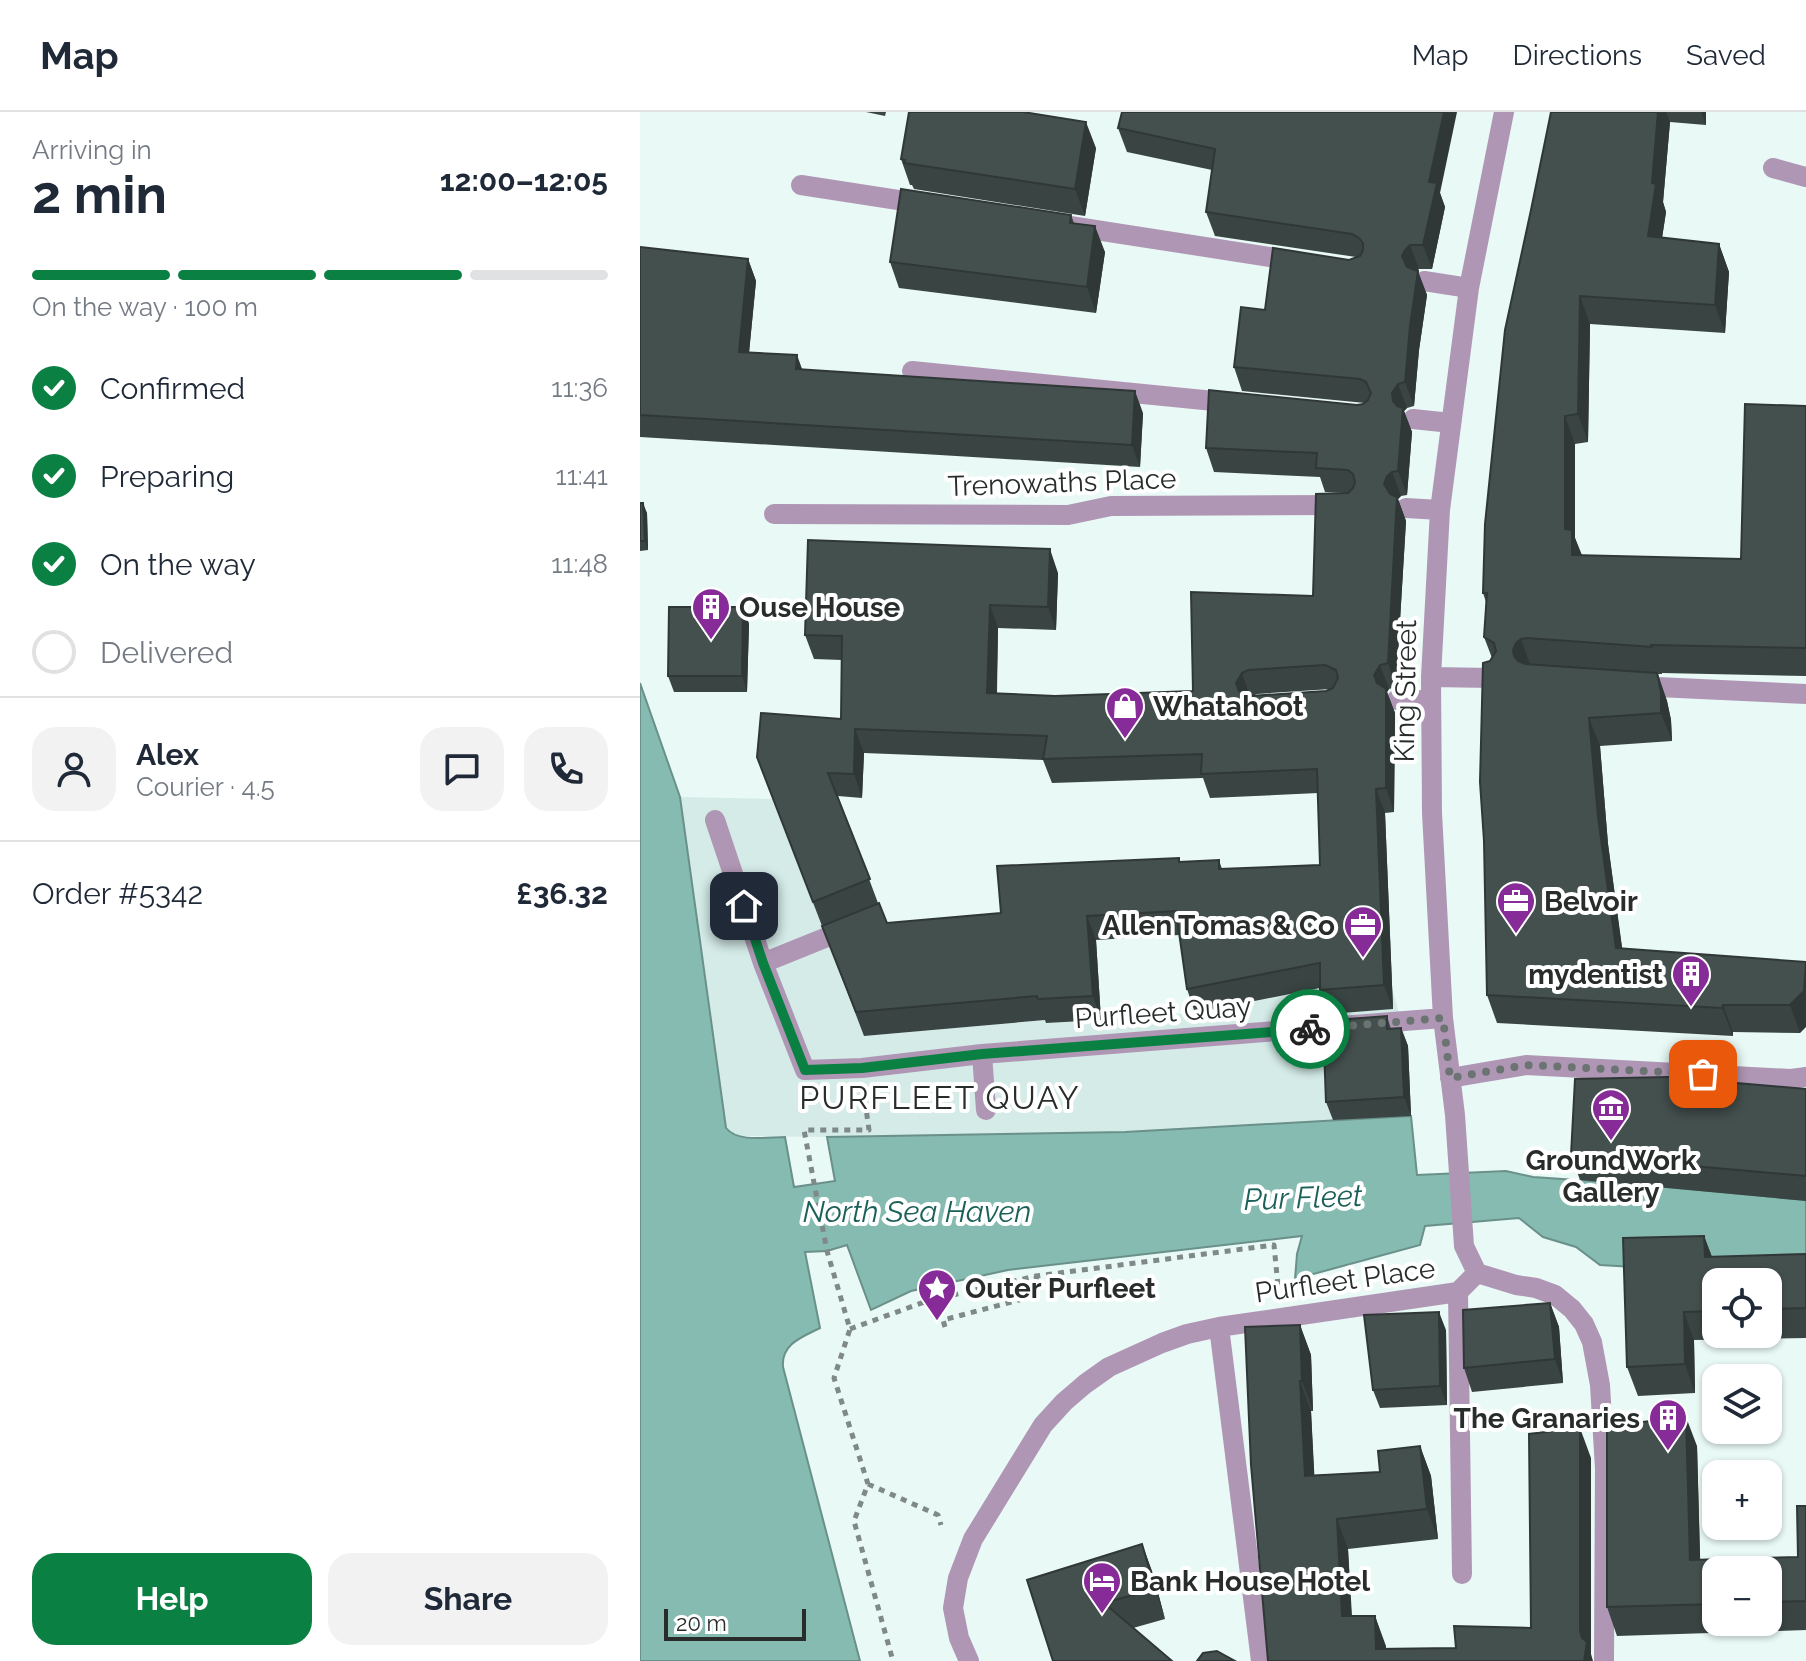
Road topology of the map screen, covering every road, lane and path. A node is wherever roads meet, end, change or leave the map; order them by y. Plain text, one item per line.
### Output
1 (1504, 112) edge
2 (1773, 168) dead end
3 (1806, 177) edge
4 (801, 185) dead end
5 (941, 207) edge
6 (1049, 223) edge
7 (1312, 264) edge
8 (1424, 281) dead end
9 (1469, 288) junction
10 (912, 371) dead end
11 (1255, 405) edge
12 (1413, 419) dead end
13 (1451, 423) junction
14 (1351, 505) edge
15 (1406, 508) dead end
16 (1440, 510) junction
17 (774, 514) dead end
18 (1431, 677) junction
19 (1493, 678) edge
20 (1610, 684) edge
21 (1806, 694) edge
22 (1396, 700) dead end
23 (1431, 700) junction
24 (715, 820) dead end
25 (870, 921) edge
26 (763, 963) junction
27 (1443, 1018) junction
28 (982, 1054) junction
29 (862, 1068) junction
30 (1806, 1077) edge
31 (1450, 1078) junction
32 (986, 1110) dead end
33 (1477, 1273) junction
34 (1036, 1276) junction
35 (1458, 1292) junction
36 (1281, 1318) junction
37 (945, 1327) dead end
38 (1219, 1327) junction
39 (850, 1329) junction
40 (868, 1484) junction
41 (1462, 1574) dead end
42 (958, 1578) junction
43 (893, 1661) edge
44 (969, 1661) edge
45 (1261, 1661) edge
46 (1604, 1661) edge

1 - 9 street, King Street
2 - 3 street
4 - 5 street
6 - 7 street
8 - 9 street
9 - 13 street, King Street
10 - 11 street
12 - 13 street
13 - 16 street, King Street
14 - 17 street, Trenowaths Place
15 - 16 street
16 - 18 street, King Street
18 - 19 street
18 - 23 street, King Street
20 - 21 street
22 - 23 street
23 - 27 street, King Street
24 - 26 street, Purfleet Quay
25 - 26 street
26 - 29 street, Purfleet Quay
27 - 28 street, Purfleet Quay
27 - 31 street, King Street
28 - 29 street, Purfleet Quay
28 - 32 street
29 - 39 path
30 - 31 street
31 - 33 street, King Street
33 - 35 street, Purfleet Place
33 - 46 street, Purfleet Place
34 - 36 path
34 - 37 path
34 - 39 path
35 - 36 street, Purfleet Place
35 - 41 street
36 - 38 street, Purfleet Place
38 - 42 street, Purfleet Place
38 - 45 street
39 - 40 path
40 - 42 path
40 - 43 path
42 - 44 street, Purfleet Place

